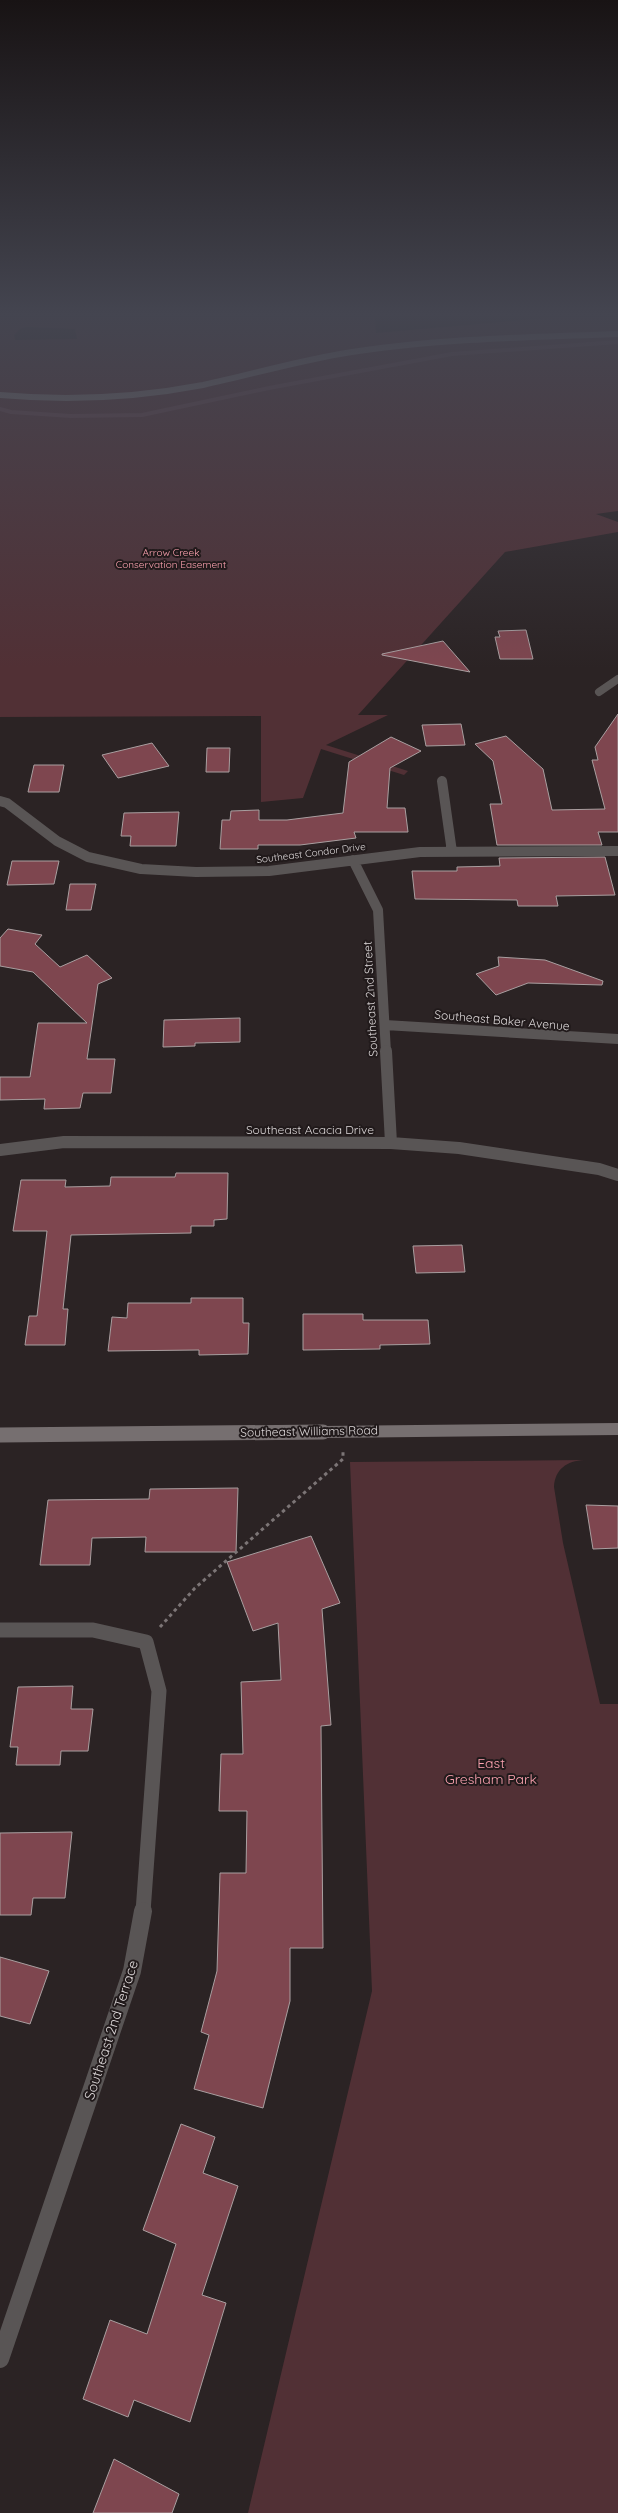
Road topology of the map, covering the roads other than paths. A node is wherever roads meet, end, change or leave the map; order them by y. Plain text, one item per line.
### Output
1 (618, 680) edge
2 (599, 692) dead end
3 (442, 781) dead end
4 (0, 801) edge
5 (618, 851) edge
6 (452, 852) junction
7 (353, 860) junction
8 (385, 1025) junction
9 (618, 1039) edge
10 (392, 1143) junction
11 (0, 1150) edge
12 (618, 1176) edge
13 (618, 1428) edge
14 (0, 1435) edge
15 (0, 1630) edge
16 (0, 2359) edge

1 - 2 street
3 - 6 street
4 - 7 street, Southeast Condor Drive
5 - 6 street, Southeast Condor Drive
6 - 7 street, Southeast Condor Drive
7 - 8 street, Southeast 2nd Street
8 - 9 street, Southeast Baker Avenue
8 - 10 street, Southeast 2nd Street
10 - 11 street, Southeast Acacia Drive
10 - 12 street, Southeast Acacia Drive
13 - 14 main road, Southeast Williams Road
15 - 16 street, Southeast 2nd Terrace

